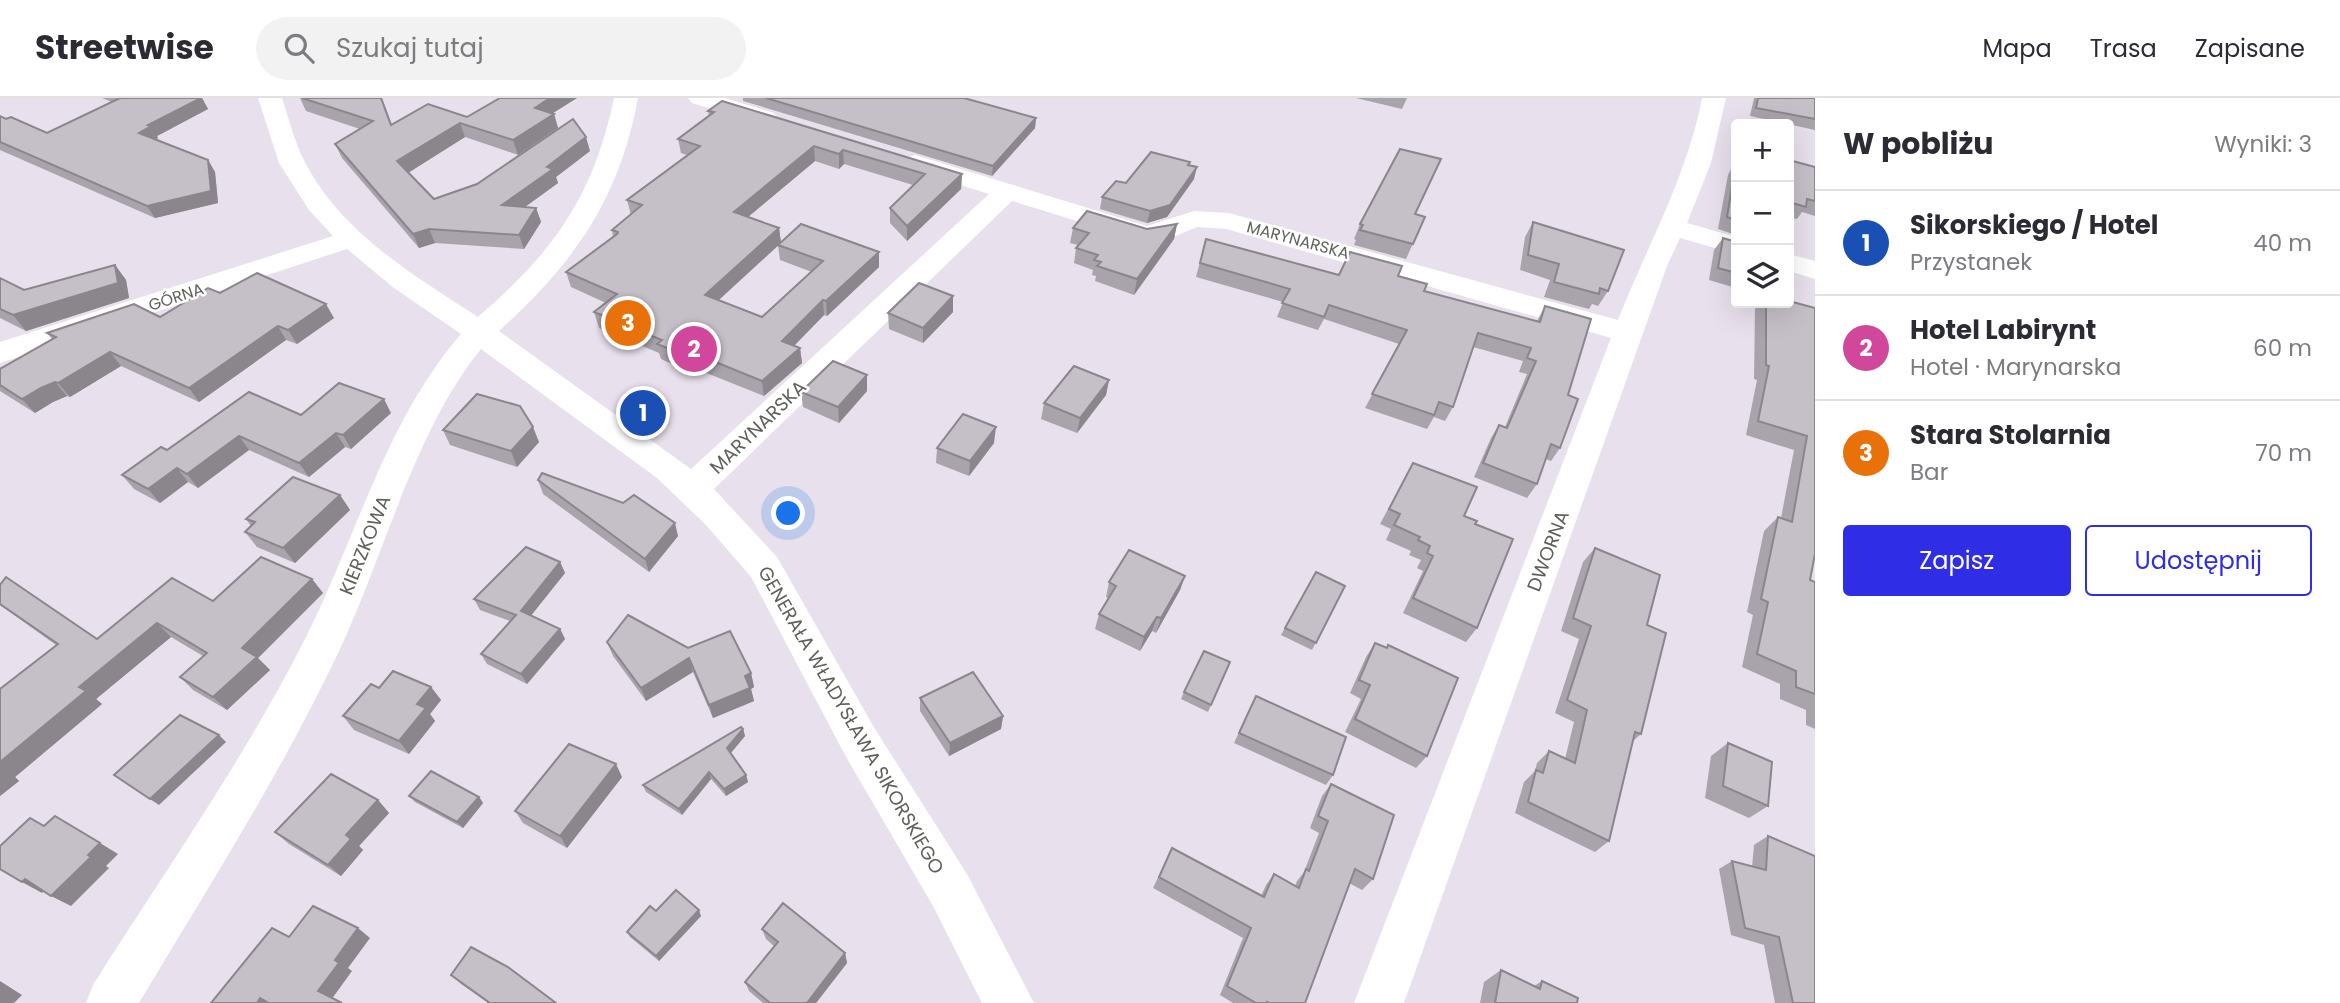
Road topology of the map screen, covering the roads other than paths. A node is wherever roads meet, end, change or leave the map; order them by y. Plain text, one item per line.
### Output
1 (270, 98) edge
2 (626, 98) edge
3 (700, 98) edge
4 (1714, 98) edge
5 (794, 126) edge
6 (887, 155) edge
7 (1008, 191) junction
8 (1672, 227) junction
9 (351, 239) junction
10 (1733, 245) edge
11 (1794, 264) edge
12 (1815, 270) edge
13 (479, 332) junction
14 (1630, 332) junction
15 (0, 353) edge
16 (692, 489) junction
17 (111, 1003) edge
18 (1009, 1003) edge
19 (1378, 1003) edge

1 - 9 street, GENERAŁA WŁADYSŁAWA SIKORSKIEGO
2 - 13 street, KIERZKOWA
3 - 5 street
4 - 8 street, DWORNA
6 - 7 street, MARYNARSKA
7 - 14 street, MARYNARSKA
7 - 16 street, MARYNARSKA
8 - 10 street
8 - 14 street, DWORNA
9 - 13 street, GENERAŁA WŁADYSŁAWA SIKORSKIEGO
9 - 15 street, GÓRNA
11 - 12 street
13 - 16 street, GENERAŁA WŁADYSŁAWA SIKORSKIEGO
13 - 17 street, KIERZKOWA
14 - 19 street, DWORNA
16 - 18 street, GENERAŁA WŁADYSŁAWA SIKORSKIEGO

